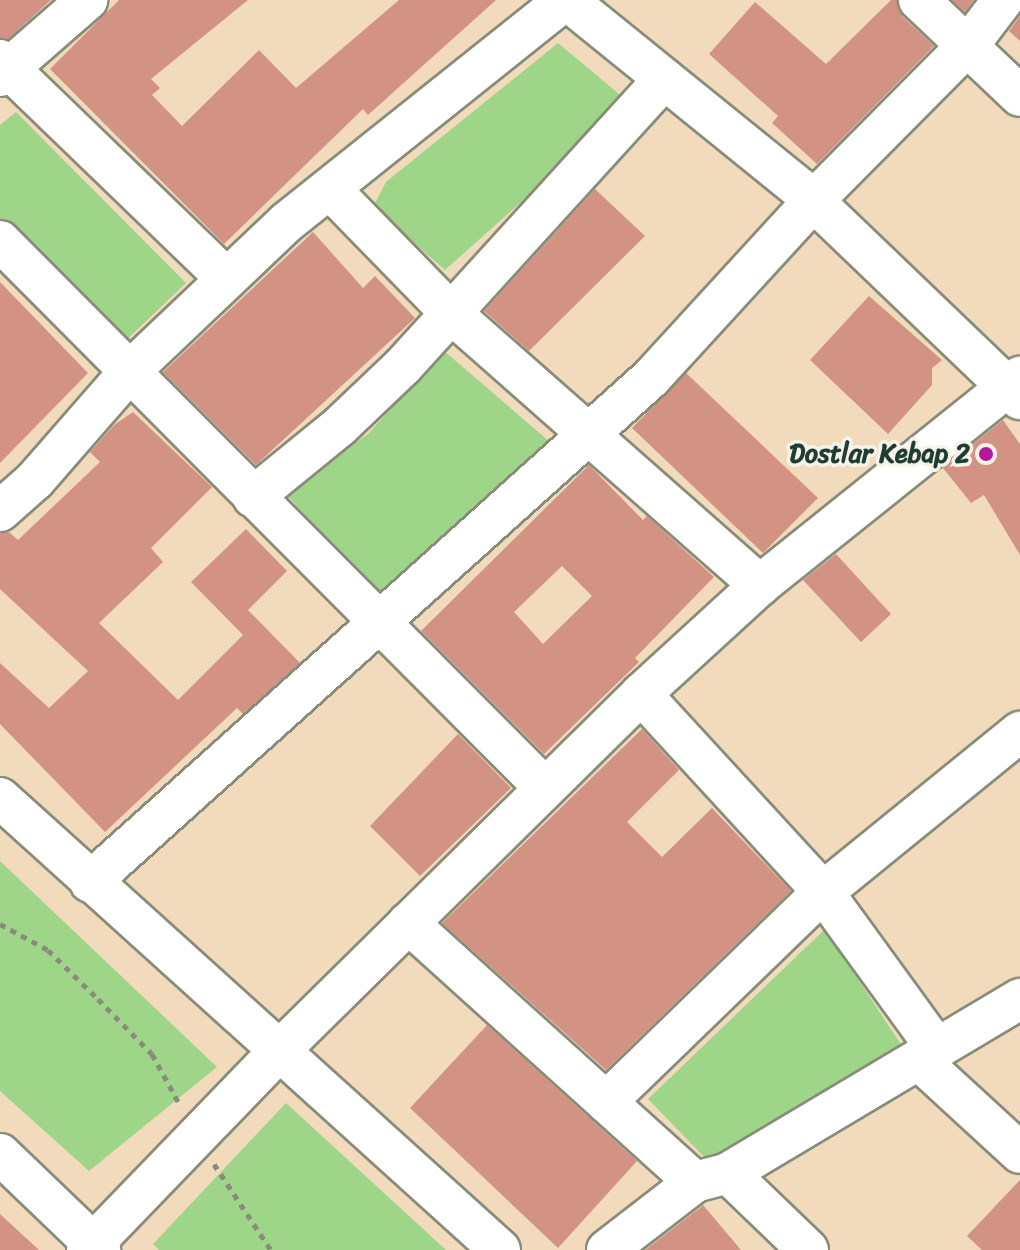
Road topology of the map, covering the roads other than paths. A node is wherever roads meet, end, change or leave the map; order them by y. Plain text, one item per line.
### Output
1 (87, 0) edge
2 (566, 0) edge
3 (919, 0) edge
4 (1003, 0) edge
5 (970, 43) junction
6 (3, 68) edge
7 (664, 79) junction
8 (1020, 96) edge
9 (331, 190) junction
10 (813, 201) junction
11 (0, 241) edge
12 (226, 278) junction
13 (451, 313) junction
14 (130, 371) junction
15 (1016, 388) edge
16 (588, 433) junction
17 (253, 497) junction
18 (0, 511) edge
19 (760, 585) junction
20 (375, 621) junction
21 (641, 694) junction
22 (1020, 732) edge
23 (544, 787) junction
24 (0, 798) edge
25 (90, 882) junction
26 (823, 892) junction
27 (408, 923) junction
28 (1020, 999) edge
29 (278, 1052) junction
30 (928, 1054) junction
31 (606, 1102) junction
32 (1020, 1153) edge
33 (0, 1154) edge
34 (712, 1178) junction
35 (94, 1248) edge
36 (500, 1250) edge
37 (607, 1250) edge
38 (808, 1250) edge

1 - 6 street
2 - 7 street
2 - 9 street
3 - 5 street
4 - 5 street
5 - 8 street
5 - 10 street
6 - 12 street
7 - 10 street
7 - 13 street
9 - 12 street
9 - 13 street
10 - 15 street
10 - 16 street
11 - 14 street
12 - 14 street
13 - 16 street
13 - 17 street
14 - 17 street
14 - 18 street
15 - 19 street
16 - 19 street
16 - 20 street
17 - 20 street
19 - 21 street
20 - 23 street
20 - 25 street
21 - 23 street
21 - 26 street
22 - 26 street
23 - 27 street
24 - 25 street
25 - 29 street
26 - 30 street
26 - 31 street
27 - 29 street
27 - 31 street
28 - 30 street
29 - 35 street
29 - 36 street
30 - 32 street
30 - 34 street
31 - 34 street
33 - 35 street
34 - 37 street
34 - 38 street

